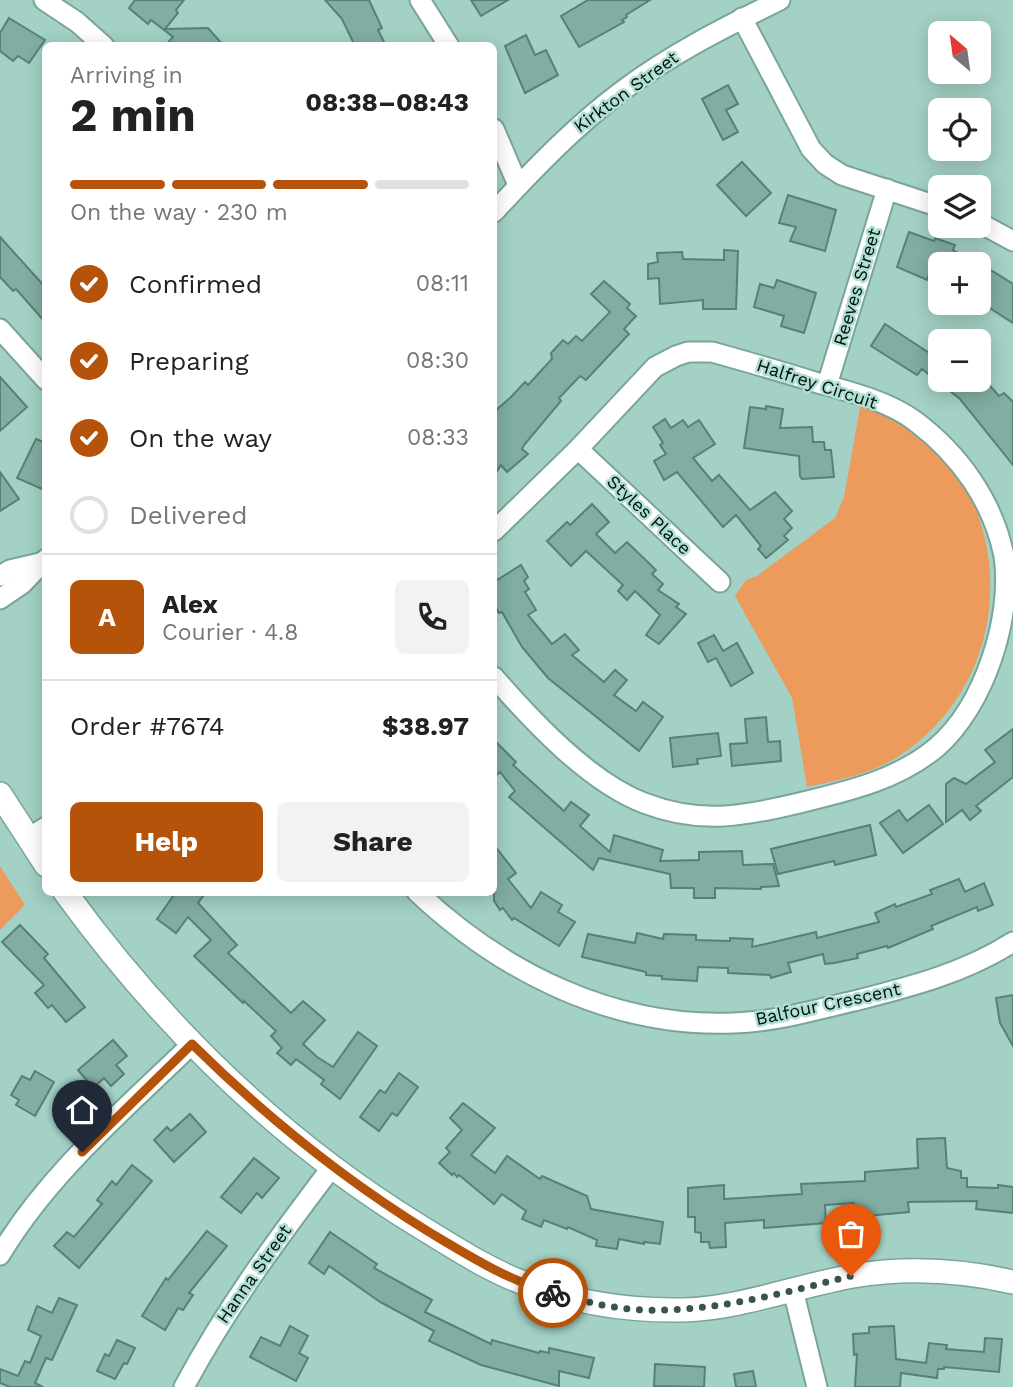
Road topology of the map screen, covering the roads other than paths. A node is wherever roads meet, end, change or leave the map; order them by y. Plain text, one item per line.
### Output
1 (44, 0) edge
2 (420, 0) edge
3 (780, 0) edge
4 (742, 18) junction
5 (100, 42) edge
6 (446, 42) edge
7 (497, 136) edge
8 (519, 185) junction
9 (887, 189) junction
10 (928, 202) edge
11 (497, 209) edge
12 (991, 229) edge
13 (1013, 241) edge
14 (0, 329) edge
15 (42, 376) edge
16 (827, 385) junction
17 (578, 449) junction
18 (497, 528) edge
19 (42, 561) edge
20 (42, 562) edge
21 (0, 576) edge
22 (720, 582) dead end
23 (0, 599) edge
24 (497, 680) edge
25 (0, 794) edge
26 (37, 833) edge
27 (42, 851) edge
28 (68, 896) edge
29 (422, 896) edge
30 (1013, 942) edge
31 (192, 1044) junction
32 (332, 1167) junction
33 (0, 1255) edge
34 (1013, 1282) edge
35 (793, 1290) junction
36 (184, 1387) edge
37 (817, 1387) edge

1 - 5 street
2 - 6 street
3 - 4 street, Kirkton Street
4 - 8 street, Kirkton Street
4 - 9 street
7 - 8 street
8 - 11 street, Kirkton Street
9 - 10 street
9 - 16 street, Reeves Street
12 - 13 street
14 - 15 street
16 - 17 street, Halfrey Circuit
16 - 24 street, Halfrey Circuit
17 - 18 street, Halfrey Circuit
17 - 22 street, Styles Place
19 - 21 street
20 - 23 street
25 - 26 street
26 - 27 street
28 - 31 street
29 - 30 street, Balfour Crescent
31 - 32 street
31 - 33 street
32 - 35 street
32 - 36 street, Hanna Street
34 - 35 street
35 - 37 street

